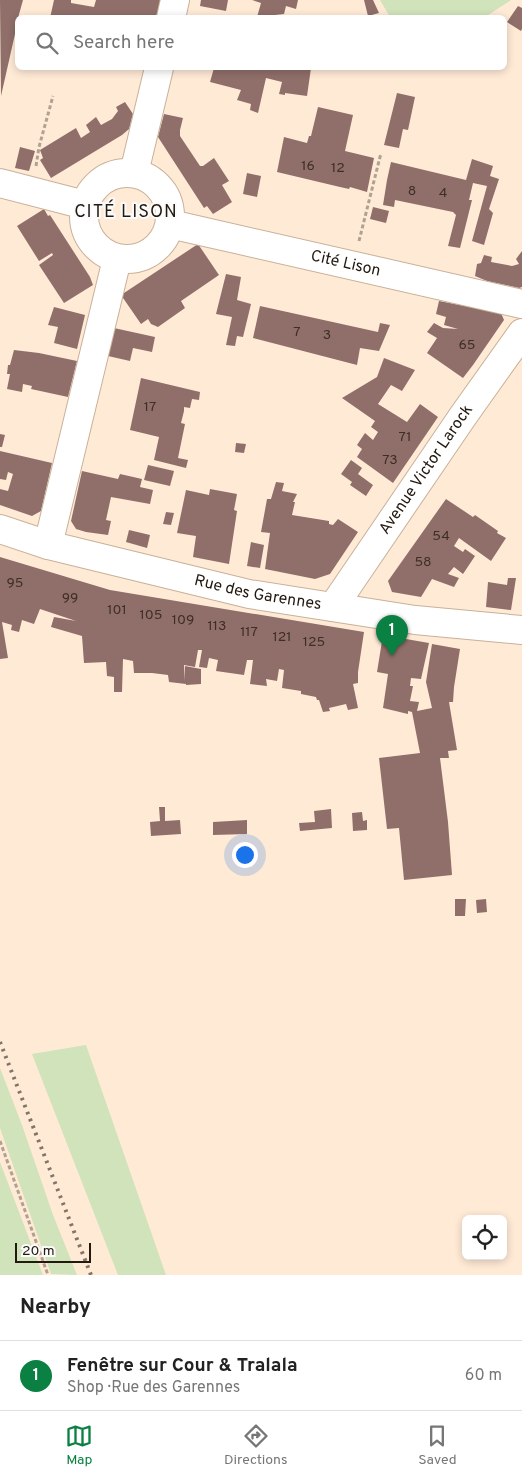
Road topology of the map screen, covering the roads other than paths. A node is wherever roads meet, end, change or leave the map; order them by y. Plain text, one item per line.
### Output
1 (175, 0) edge
2 (172, 15) edge
3 (159, 70) edge
4 (134, 173) junction
5 (0, 183) edge
6 (85, 205) junction
7 (170, 224) junction
8 (117, 259) junction
9 (522, 304) edge
10 (522, 333) edge
11 (0, 529) edge
12 (48, 545) junction
13 (333, 607) junction
14 (522, 630) edge

1 - 2 street
3 - 4 street
4 - 6 street
4 - 7 street
5 - 6 street
6 - 8 street
7 - 8 street
7 - 9 street, Cité Lison
8 - 12 street
10 - 13 street, Avenue Victor Larock
11 - 12 street, Rue des Garennes
12 - 13 street, Rue des Garennes
13 - 14 street, Rue des Garennes

